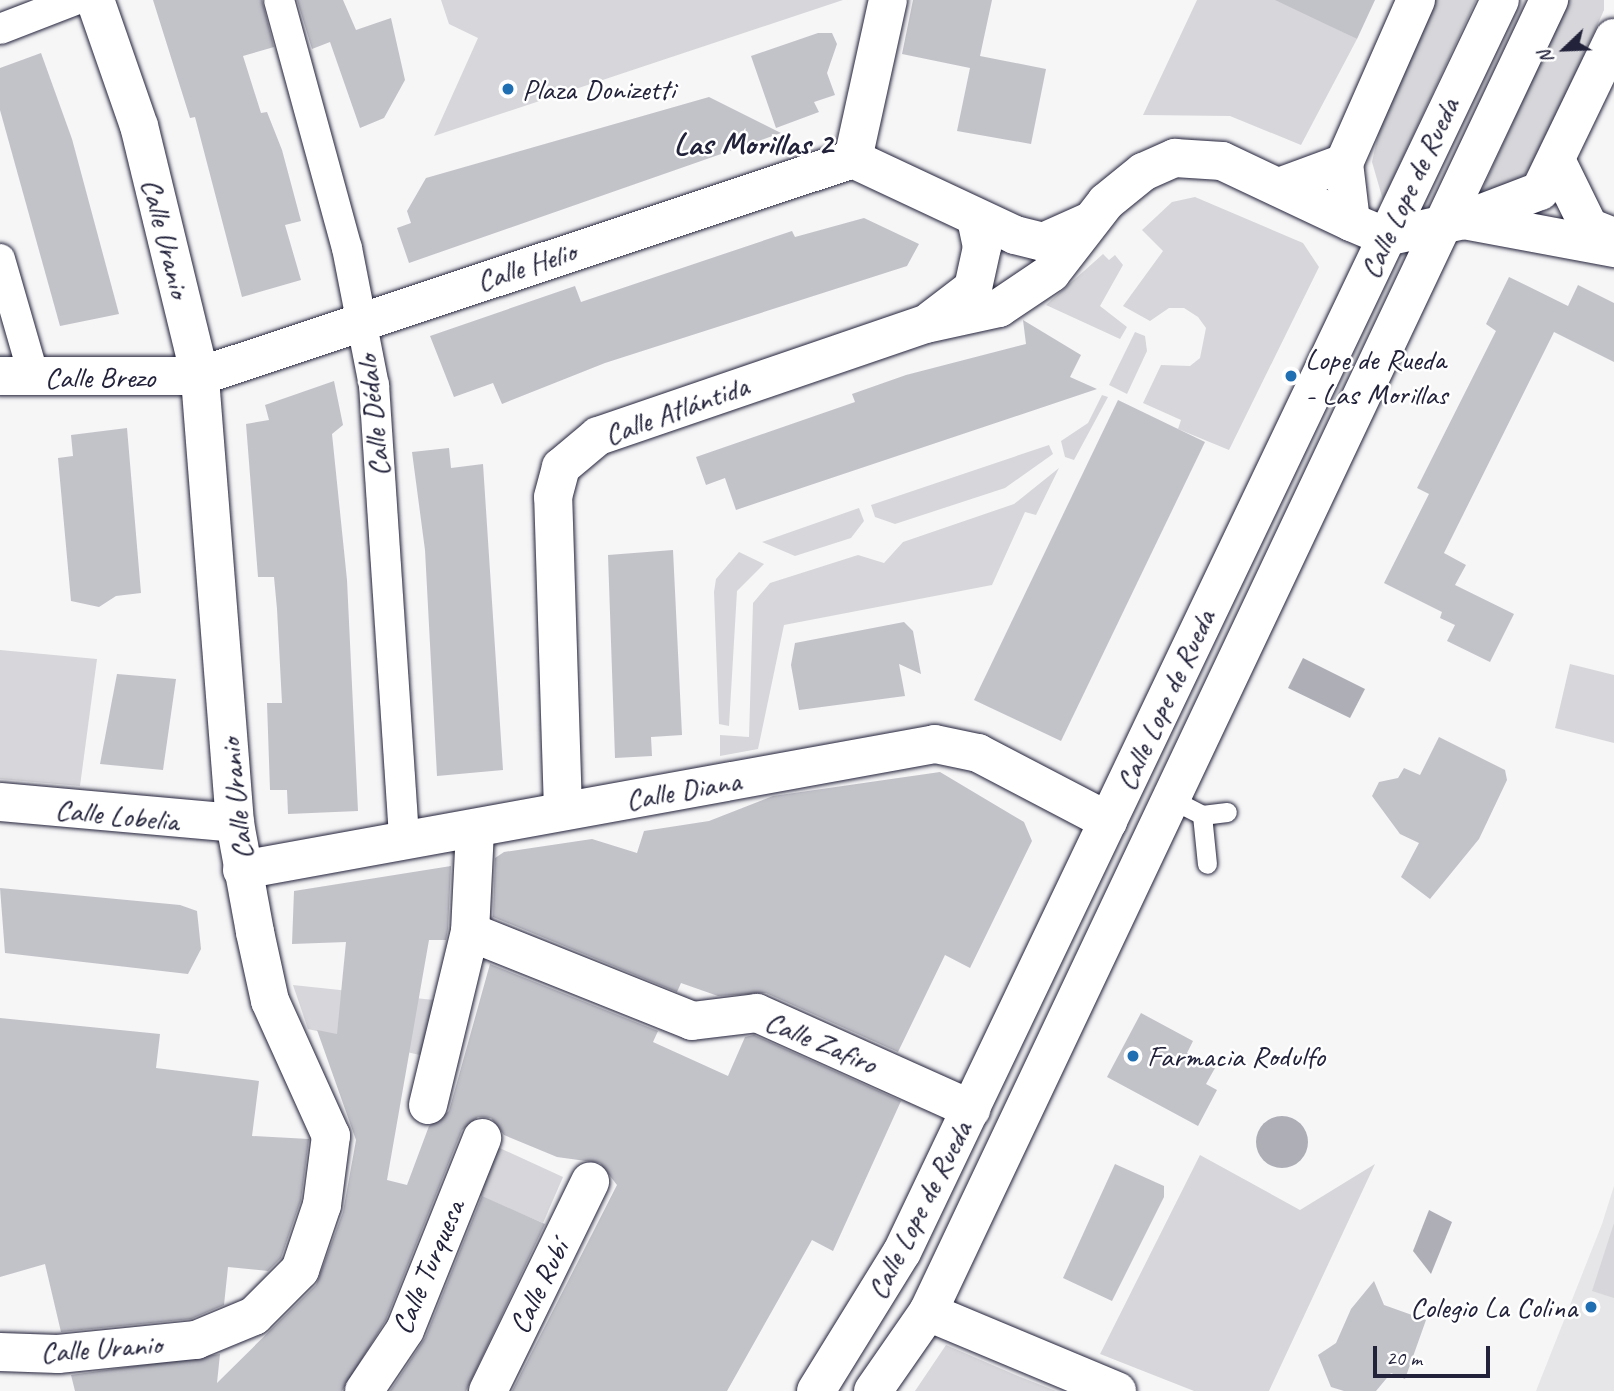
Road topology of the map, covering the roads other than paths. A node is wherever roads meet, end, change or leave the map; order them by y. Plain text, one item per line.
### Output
1 (75, 0) edge
2 (95, 0) edge
3 (279, 0) edge
4 (888, 0) edge
5 (1416, 0) edge
6 (1500, 0) edge
7 (1549, 0) edge
8 (0, 29) edge
9 (1614, 38) edge
10 (853, 159) junction
11 (1344, 163) junction
12 (1558, 164) junction
13 (1279, 187) junction
14 (976, 218) junction
15 (1456, 221) junction
16 (1088, 222) junction
17 (1351, 222) junction
18 (1386, 237) junction
19 (1614, 237) edge
20 (1614, 248) edge
21 (0, 259) edge
22 (360, 320) junction
23 (926, 324) junction
24 (200, 376) junction
25 (17, 377) edge
26 (0, 803) edge
27 (1186, 807) junction
28 (563, 810) junction
29 (1227, 812) dead end
30 (1108, 821) junction
31 (235, 823) junction
32 (475, 829) junction
33 (404, 842) junction
34 (1208, 864) dead end
35 (242, 870) junction
36 (470, 932) junction
37 (428, 1105) dead end
38 (971, 1109) junction
39 (482, 1138) dead end
40 (590, 1182) dead end
41 (928, 1312) junction
42 (0, 1352) edge
43 (364, 1391) edge
44 (488, 1391) edge
45 (816, 1391) edge
46 (873, 1391) edge
47 (1117, 1391) edge

1 - 8 street
2 - 24 street, Calle Uranio
3 - 22 street, Calle Dédalo
4 - 10 street
5 - 11 street
6 - 18 street, Calle Lope de Rueda
7 - 15 street, Calle Lope de Rueda
9 - 12 street
10 - 14 street
10 - 22 street, Calle Helio
11 - 13 street
11 - 17 street
12 - 15 street
12 - 19 street
13 - 16 street, Calle Atlántida
13 - 17 street, Calle Atlántida
14 - 16 street, Calle Atlántida
14 - 23 street, Calle Atlántida
15 - 18 street
15 - 20 street
15 - 27 street, Calle Lope de Rueda
16 - 23 street, Calle Atlántida
17 - 18 street, Calle Atlántida
18 - 30 street, Calle Lope de Rueda
21 - 25 street
22 - 24 street, Calle Helio
22 - 33 street, Calle Dédalo
23 - 28 street, Calle Atlántida
24 - 25 street, Calle Brezo
24 - 31 street, Calle Uranio
26 - 31 street, Calle Lobelia
27 - 29 lane
27 - 34 lane
27 - 41 street, Calle Lope de Rueda
28 - 30 street, Calle Diana
28 - 32 street, Calle Diana
30 - 38 street, Calle Lope de Rueda
31 - 35 street, Calle Uranio
32 - 33 street, Calle Diana
32 - 36 street
33 - 35 street, Calle Diana
35 - 42 street, Calle Uranio
36 - 37 street
36 - 38 street, Calle Zafiro
38 - 45 street, Calle Lope de Rueda
39 - 43 street, Calle Turquesa
40 - 44 street, Calle Rubí
41 - 46 street, Calle Lope de Rueda
41 - 47 street

